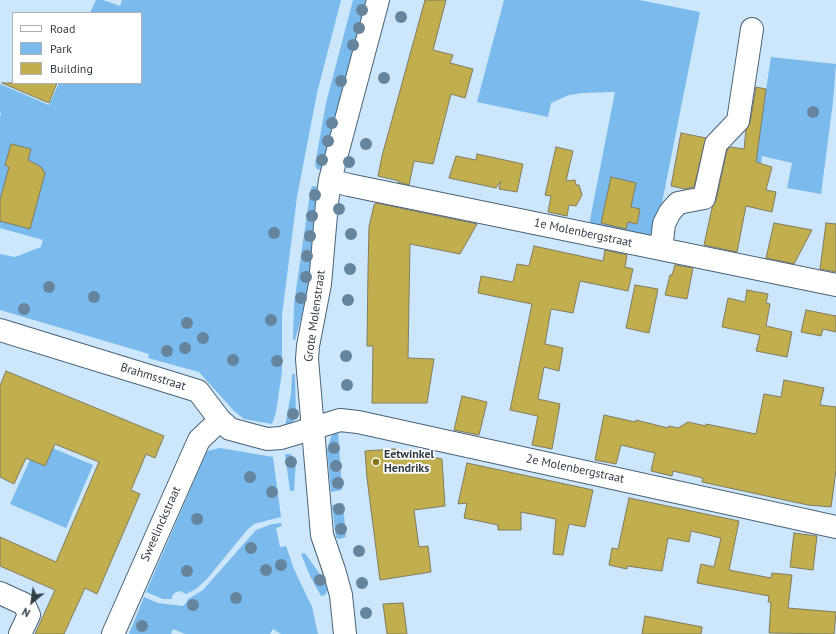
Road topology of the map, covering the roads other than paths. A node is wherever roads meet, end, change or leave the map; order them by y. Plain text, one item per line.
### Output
1 (378, 0) edge
2 (752, 29) dead end
3 (330, 180) junction
4 (662, 249) junction
5 (836, 285) edge
6 (0, 330) edge
7 (220, 420) junction
8 (314, 428) junction
9 (836, 527) edge
10 (0, 593) edge
11 (20, 634) edge
12 (113, 634) edge
13 (346, 634) edge

1 - 3 street, Grote Molenstraat
2 - 4 street
3 - 4 street, 1e Molenbergstraat
3 - 8 street, Grote Molenstraat
4 - 5 street, 1e Molenbergstraat
6 - 7 street, Brahmsstraat
7 - 8 street, Brahmsstraat
7 - 12 street, Sweelinckstraat
8 - 9 street, 2e Molenbergstraat
8 - 13 street, Grote Molenstraat
10 - 11 street

